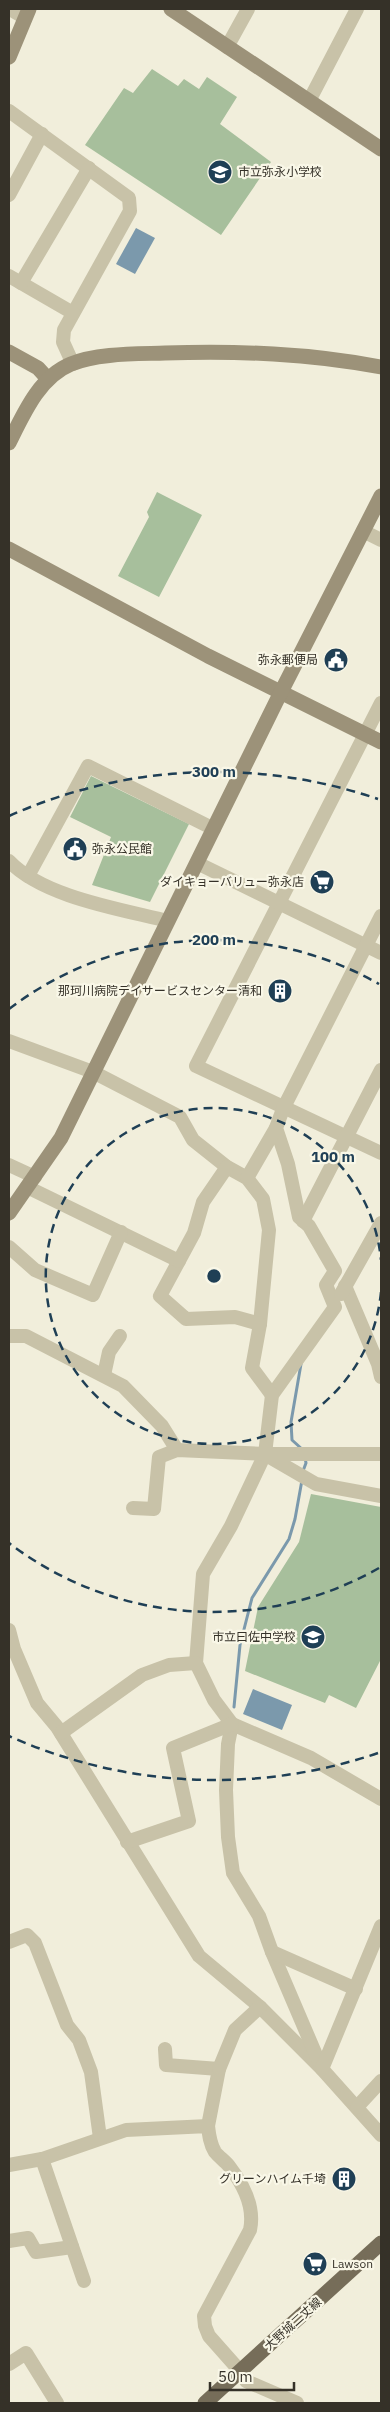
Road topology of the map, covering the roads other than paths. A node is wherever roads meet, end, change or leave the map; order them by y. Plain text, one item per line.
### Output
1 (10, 9) edge
2 (171, 9) edge
3 (248, 9) edge
4 (357, 9) edge
5 (27, 13) edge
6 (228, 47) junction
7 (9, 57) edge
8 (309, 101) junction
9 (9, 111) edge
10 (42, 134) junction
11 (381, 149) edge
12 (89, 168) junction
13 (9, 195) edge
14 (9, 276) edge
15 (21, 283) junction
16 (73, 313) junction
17 (9, 352) edge
18 (73, 364) junction
19 (381, 367) edge
20 (48, 379) junction
21 (9, 443) edge
22 (381, 496) edge
23 (363, 531) junction
24 (381, 540) edge
25 (9, 549) edge
26 (281, 692) junction
27 (381, 703) edge
28 (365, 734) junction
29 (381, 742) edge
30 (214, 829) junction
31 (9, 861) edge
32 (197, 863) junction
33 (28, 876) junction
34 (279, 903) junction
35 (381, 916) edge
36 (168, 921) junction
37 (366, 946) junction
38 (381, 953) edge
39 (9, 1042) edge
40 (381, 1070) edge
41 (93, 1072) junction
42 (283, 1108) junction
43 (276, 1128) junction
44 (346, 1137) junction
45 (381, 1153) edge
46 (9, 1165) edge
47 (227, 1167) junction
48 (247, 1178) junction
49 (31, 1182) junction
50 (9, 1213) edge
51 (303, 1221) junction
52 (381, 1223) edge
53 (121, 1232) junction
54 (9, 1247) edge
55 (179, 1261) junction
56 (345, 1286) junction
57 (335, 1307) junction
58 (260, 1324) junction
59 (9, 1336) edge
60 (120, 1336) dead end
61 (104, 1375) junction
62 (381, 1377) edge
63 (272, 1394) junction
64 (177, 1450) junction
65 (265, 1454) junction
66 (381, 1454) edge
67 (381, 1496) edge
68 (133, 1508) dead end
69 (9, 1630) edge
70 (196, 1663) junction
71 (232, 1724) junction
72 (61, 1733) junction
73 (381, 1799) edge
74 (128, 1842) junction
75 (381, 1926) edge
76 (9, 1942) edge
77 (272, 1952) junction
78 (356, 1989) junction
79 (260, 2007) junction
80 (165, 2049) dead end
81 (219, 2069) junction
82 (322, 2069) junction
83 (381, 2081) edge
84 (357, 2107) junction
85 (208, 2126) junction
86 (381, 2135) edge
87 (100, 2138) junction
88 (42, 2159) junction
89 (9, 2166) edge
90 (9, 2241) edge
91 (381, 2243) edge
92 (72, 2247) junction
93 (84, 2281) dead end
94 (9, 2364) edge
95 (240, 2371) junction
96 (57, 2403) edge
97 (205, 2403) edge
98 (297, 2403) edge

1 - 5 street
2 - 6 street
3 - 6 street
4 - 8 street
5 - 7 street
6 - 8 street
8 - 11 street
9 - 10 street
10 - 12 street
10 - 13 street
12 - 15 street
12 - 16 street
14 - 15 street
15 - 16 street
16 - 18 street
17 - 20 street
18 - 19 street
18 - 20 street
20 - 21 street
22 - 23 street
23 - 24 street
23 - 26 street
25 - 26 street
26 - 28 street
26 - 30 street
27 - 28 street
28 - 29 street
28 - 34 street
30 - 32 street
30 - 33 street
31 - 33 street
32 - 34 street
32 - 36 street
33 - 36 street
34 - 37 street
34 - 42 street
35 - 37 street
36 - 41 street
37 - 38 street
37 - 42 street
39 - 41 street
40 - 44 street
41 - 47 street
41 - 49 street
42 - 43 street
42 - 44 street
43 - 48 street
43 - 51 street
44 - 45 street
44 - 51 street
46 - 49 street
47 - 48 street
47 - 55 street
48 - 58 street
49 - 50 street
49 - 53 street
51 - 57 street
52 - 56 street
53 - 54 street
53 - 55 street
55 - 58 street
56 - 57 street
56 - 62 street
57 - 63 street
58 - 63 street
59 - 61 street
60 - 61 street
61 - 64 street
63 - 65 street
64 - 65 street
64 - 68 street
65 - 66 street
65 - 67 street
65 - 70 street
69 - 72 street
70 - 71 street
70 - 72 street
71 - 73 street
71 - 74 street
71 - 77 street
72 - 74 street
74 - 79 street
75 - 78 street
76 - 87 street
77 - 78 street
77 - 82 street
78 - 82 street
79 - 81 street
79 - 82 street
80 - 81 street
81 - 85 street
82 - 84 street
83 - 84 street
84 - 86 street
85 - 87 street
85 - 95 street
87 - 88 street
88 - 89 street
88 - 92 street
90 - 92 street
91 - 95 main road, 大野城二丈線
92 - 93 street
94 - 96 street
95 - 97 main road, 大野城二丈線
95 - 98 street

